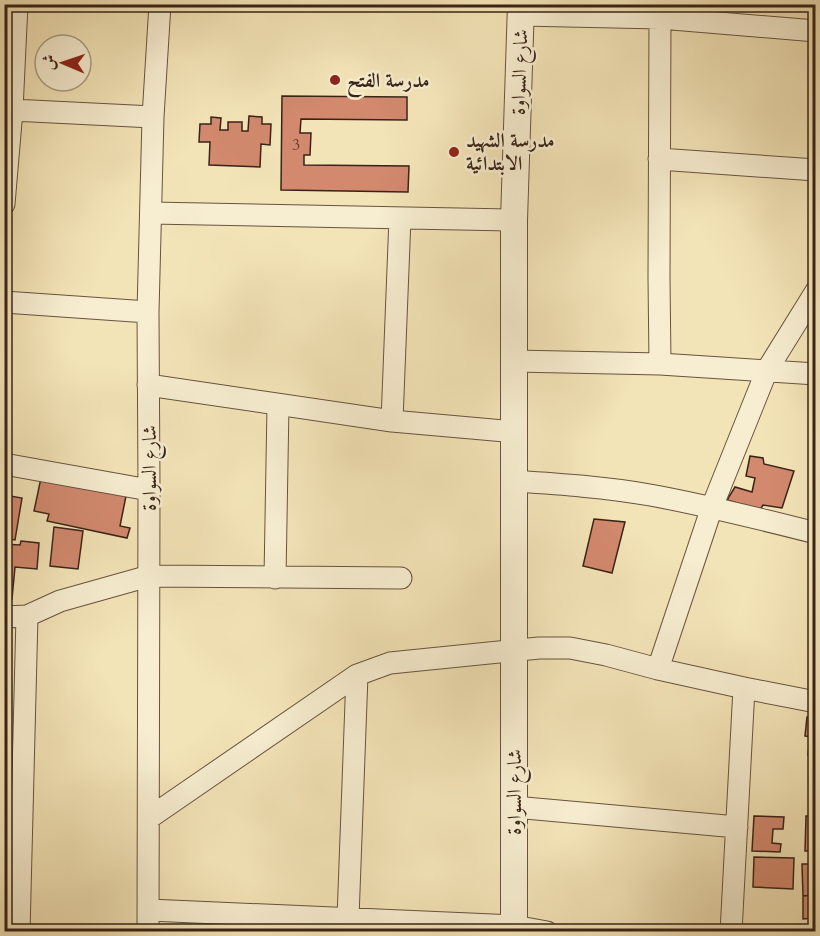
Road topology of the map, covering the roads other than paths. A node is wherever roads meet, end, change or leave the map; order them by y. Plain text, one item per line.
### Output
1 (17, 4) edge
2 (160, 4) edge
3 (521, 10) edge
4 (660, 18) junction
5 (816, 31) edge
6 (10, 96) edge
7 (153, 117) junction
8 (659, 159) junction
9 (816, 170) edge
10 (4, 204) edge
11 (151, 213) junction
12 (400, 218) junction
13 (514, 220) junction
14 (816, 291) edge
15 (4, 302) edge
16 (148, 312) junction
17 (514, 361) junction
18 (660, 364) junction
19 (767, 370) junction
20 (816, 374) edge
21 (148, 385) junction
22 (278, 405) junction
23 (392, 421) junction
24 (515, 432) junction
25 (4, 464) edge
26 (514, 481) junction
27 (149, 490) junction
28 (712, 507) junction
29 (816, 533) edge
30 (149, 576) junction
31 (275, 578) junction
32 (401, 578) dead end
33 (27, 616) junction
34 (4, 617) edge
35 (514, 650) junction
36 (658, 669) junction
37 (357, 675) junction
38 (744, 688) junction
39 (816, 702) edge
40 (514, 807) junction
41 (149, 818) junction
42 (737, 826) junction
43 (13, 848) edge
44 (149, 910) junction
45 (348, 918) junction
46 (514, 929) edge
47 (19, 932) edge
48 (148, 932) edge
49 (547, 932) edge
50 (731, 932) edge

1 - 6 street
2 - 7 street, شارع السواوة
3 - 4 street
3 - 13 street, شارع السواوة
4 - 5 street
4 - 8 street
6 - 7 street
6 - 10 street
7 - 11 street, شارع السواوة
8 - 9 street
8 - 18 street
11 - 12 street
11 - 16 street, شارع السواوة
12 - 13 street
12 - 23 street
13 - 17 street, شارع السواوة
14 - 19 street
15 - 16 street
16 - 21 street, شارع السواوة
17 - 18 street
17 - 24 street, شارع السواوة
18 - 19 street
19 - 20 street
19 - 28 street
21 - 22 street
21 - 27 street, شارع السواوة
22 - 23 street
22 - 31 street
23 - 24 street
24 - 26 street, شارع السواوة
25 - 27 street
26 - 28 street
26 - 35 street, شارع السواوة
27 - 30 street, شارع السواوة
28 - 29 street
28 - 36 street
30 - 31 street
30 - 33 street
30 - 41 street, شارع السواوة
31 - 32 street
33 - 34 street
33 - 43 street
35 - 36 street
35 - 37 street
35 - 40 street, شارع السواوة
36 - 38 street
37 - 41 street
37 - 45 street
38 - 39 street
38 - 42 street
40 - 42 street
40 - 46 street, شارع السواوة
41 - 44 street, شارع السواوة
42 - 50 street
43 - 47 street
44 - 45 street
44 - 48 street, شارع السواوة
45 - 46 street
46 - 49 street

